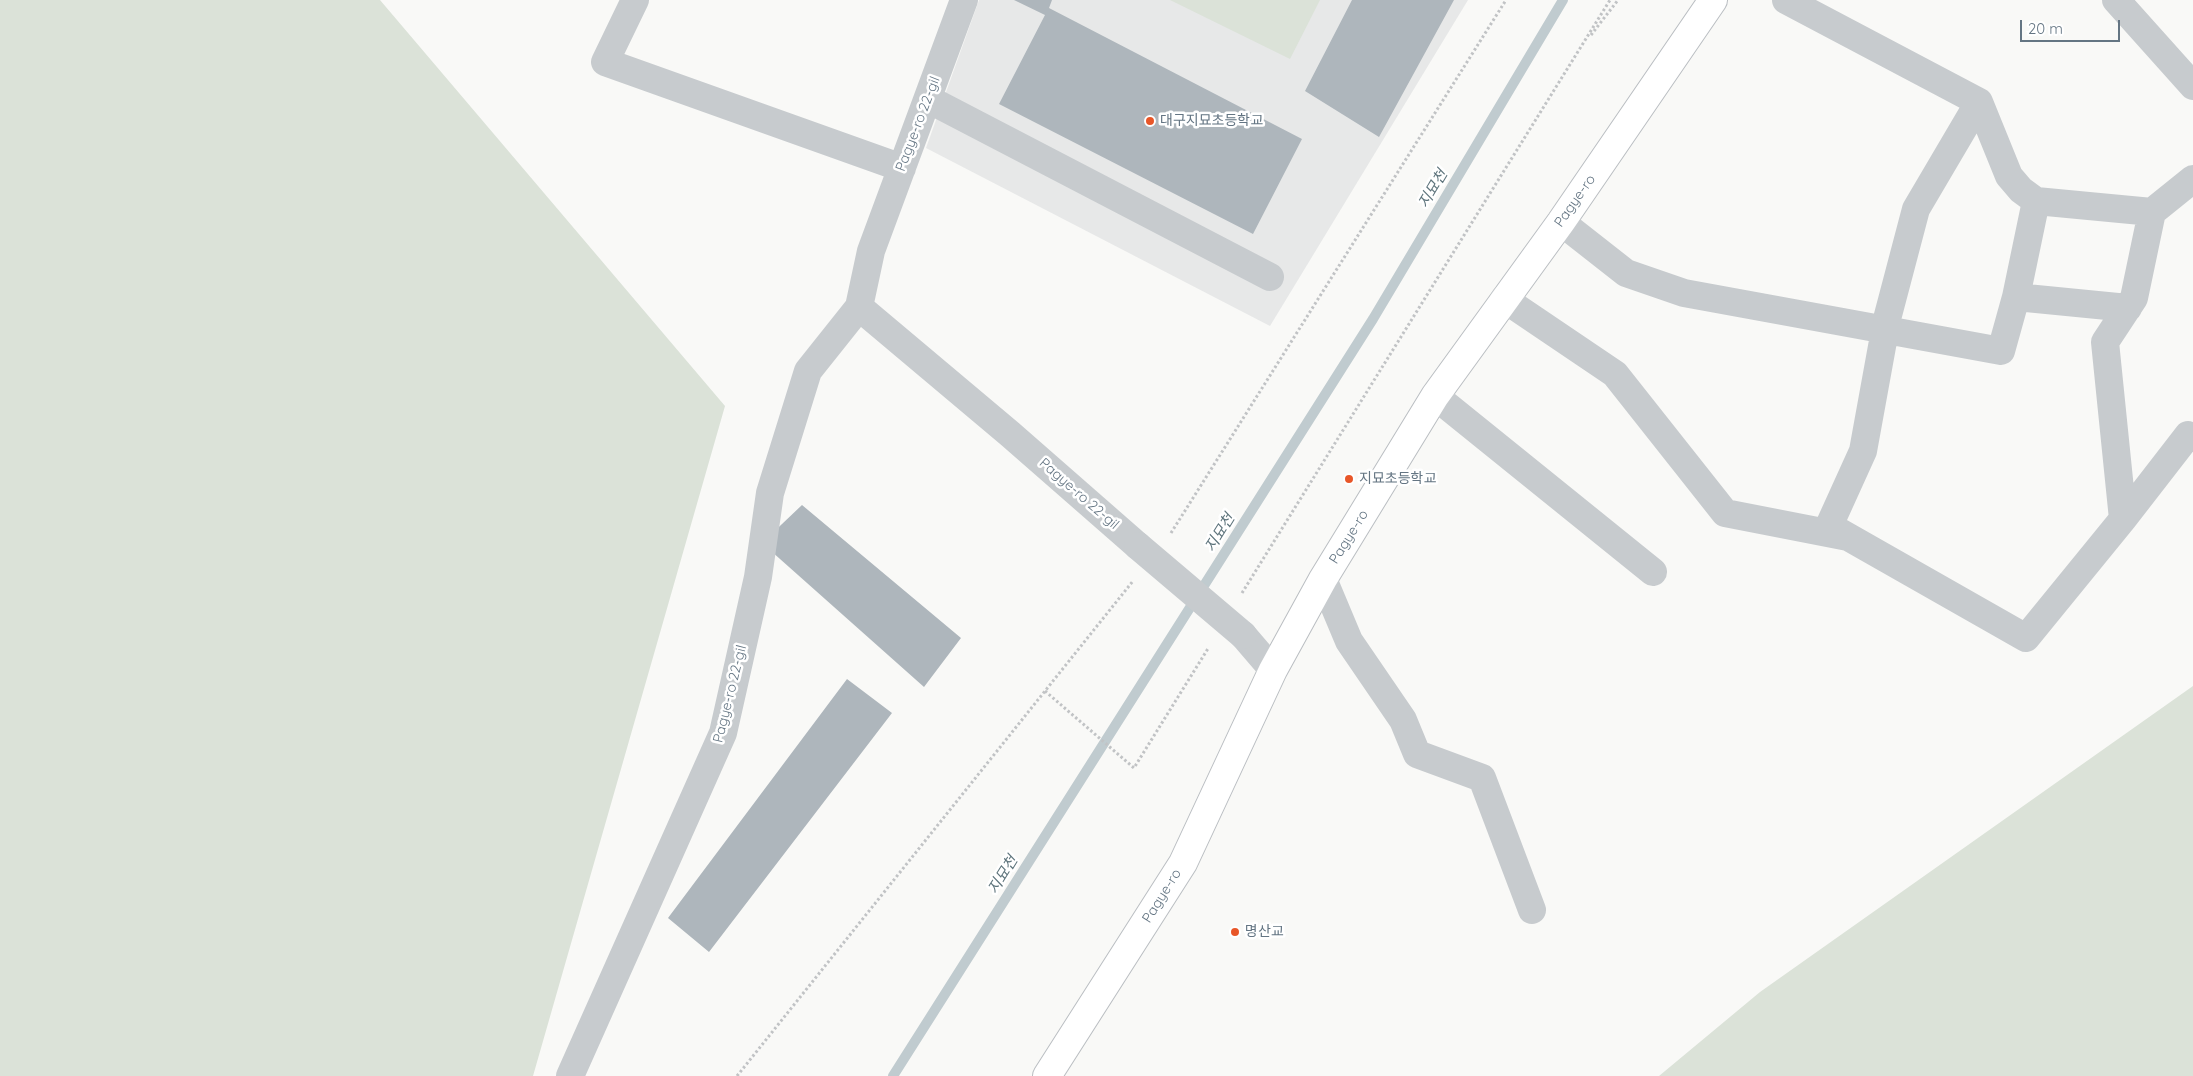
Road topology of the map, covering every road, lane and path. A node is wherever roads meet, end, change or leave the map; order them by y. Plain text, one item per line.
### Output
1 (635, 0) edge
2 (964, 0) edge
3 (1610, 0) edge
4 (1618, 0) edge
5 (1713, 0) edge
6 (1786, 0) edge
7 (2116, 0) edge
8 (1579, 50) junction
9 (2193, 86) edge
10 (928, 99) junction
11 (1979, 102) junction
12 (902, 168) junction
13 (2193, 179) edge
14 (2036, 201) junction
15 (2152, 212) junction
16 (1561, 222) junction
17 (1270, 277) dead end
18 (2016, 297) junction
19 (1504, 299) junction
20 (859, 307) junction
21 (2128, 308) junction
22 (1886, 331) junction
23 (1435, 396) junction
24 (2191, 434) edge
25 (2123, 519) junction
26 (1852, 538) junction
27 (1653, 572) dead end
28 (1323, 578) junction
29 (1238, 599) dead end
30 (1212, 642) dead end
31 (1273, 670) junction
32 (1045, 691) dead end
33 (1532, 910) dead end
34 (570, 1076) edge
35 (1047, 1076) edge

1 - 12 street
2 - 10 street, Pagye-ro 22-gil
3 - 8 path
4 - 8 path
5 - 16 main road, Pagye-ro
6 - 11 street
7 - 9 street
8 - 29 path
10 - 12 street, Pagye-ro 22-gil
10 - 17 street
11 - 14 street
11 - 22 street
12 - 20 street, Pagye-ro 22-gil
13 - 15 street
14 - 15 street
14 - 18 street
15 - 21 street
16 - 19 main road, Pagye-ro
16 - 22 street
18 - 21 street
18 - 22 street
19 - 23 main road, Pagye-ro
19 - 26 street
20 - 31 street, Pagye-ro 22-gil, bridge
20 - 34 street, Pagye-ro 22-gil
21 - 25 street
22 - 26 street
23 - 27 street
23 - 28 main road, Pagye-ro
24 - 25 street
25 - 26 street
28 - 31 main road, Pagye-ro
28 - 33 street
30 - 32 path
31 - 35 main road, Pagye-ro

